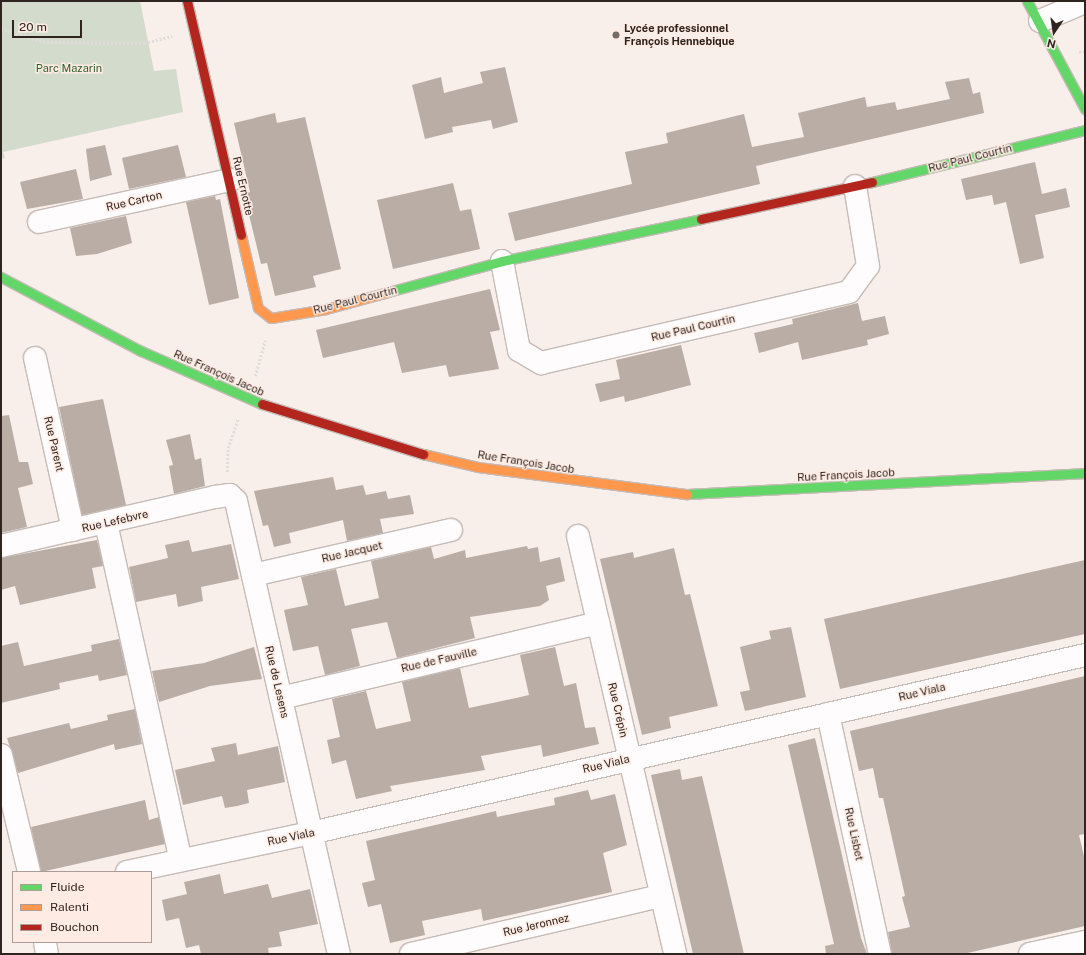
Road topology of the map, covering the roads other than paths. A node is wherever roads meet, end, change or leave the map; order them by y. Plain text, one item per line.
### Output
1 (187, 1) edge
2 (1027, 1) edge
3 (1085, 2) edge
4 (1040, 21) junction
5 (1085, 109) edge
6 (1085, 130) edge
7 (230, 180) junction
8 (856, 186) junction
9 (39, 222) dead end
10 (502, 261) junction
11 (1, 276) edge
12 (271, 318) joint
13 (35, 358) dead end
14 (1085, 473) edge
15 (230, 496) joint
16 (106, 523) junction
17 (73, 530) junction
18 (451, 530) dead end
19 (578, 536) dead end
20 (1, 546) edge
21 (253, 575) junction
22 (598, 623) junction
23 (1085, 655) edge
24 (281, 698) junction
25 (828, 714) junction
26 (1, 755) edge
27 (630, 758) junction
28 (311, 833) junction
29 (181, 860) junction
30 (29, 871) edge
31 (132, 871) edge
32 (662, 896) junction
33 (1085, 942) edge
34 (44, 943) edge
35 (47, 954) edge
36 (339, 954) edge
37 (411, 954) edge
38 (675, 954) edge
39 (880, 954) edge
40 (1030, 954) edge

1 - 7 street, Rue Ernotte
2 - 4 street
3 - 4 street
4 - 5 street
6 - 8 street, Rue Paul Courtin
7 - 9 street, Rue Carton
7 - 12 street, Rue Ernotte
8 - 10 street, Rue Paul Courtin
8 - 10 street, Rue Paul Courtin
10 - 12 street, Rue Paul Courtin
11 - 14 street, Rue François Jacob
13 - 17 street, Rue Parent
15 - 16 street, Rue Lefebvre
15 - 21 street, Rue de Lesens
16 - 17 street, Rue Lefebvre
16 - 29 street
17 - 20 street, Rue Lefebvre
18 - 21 street, Rue Jacquet
19 - 22 street, Rue Crépin
21 - 24 street, Rue de Lesens
22 - 24 street, Rue de Fauville
22 - 27 street, Rue Crépin
23 - 25 street, Rue Viala
24 - 28 street, Rue de Lesens
25 - 27 street, Rue Viala
25 - 39 street, Rue Lisbet
26 - 30 street
27 - 28 street, Rue Viala
27 - 32 street, Rue Crépin
28 - 29 street, Rue Viala
28 - 36 street, Rue de Lesens
29 - 31 street, Rue Viala
32 - 37 street, Rue Jeronnez
32 - 38 street, Rue Crépin
33 - 40 street
34 - 35 street

